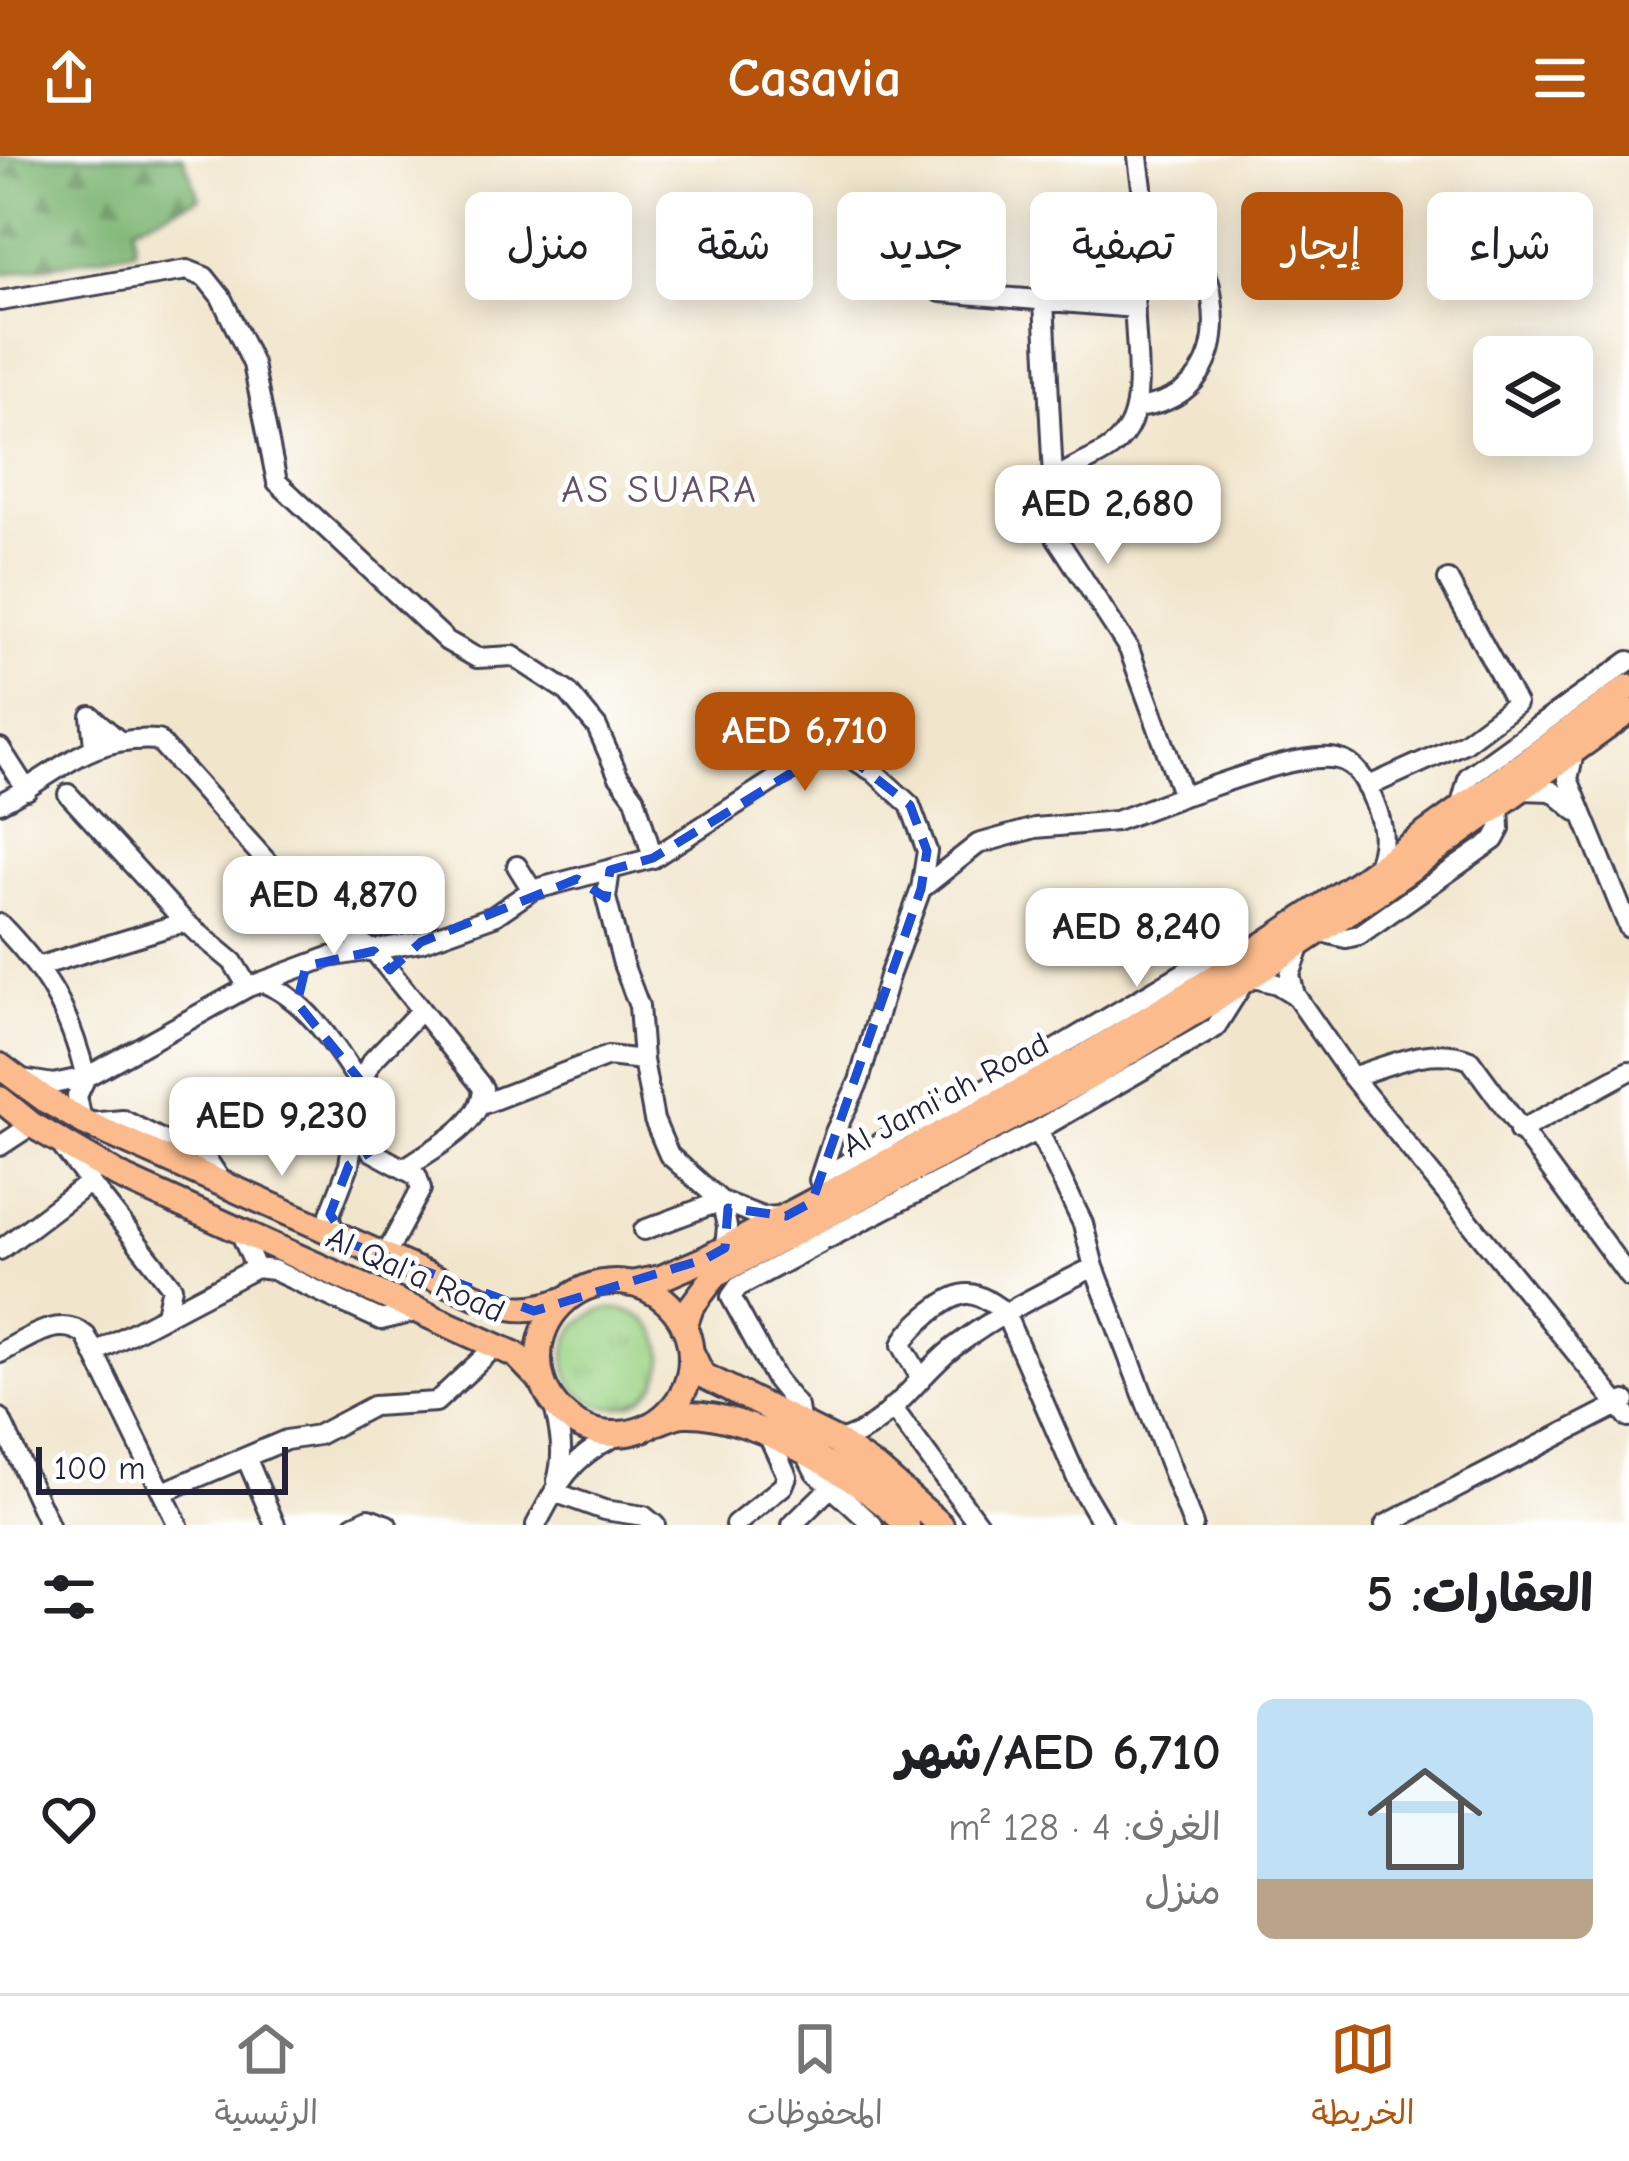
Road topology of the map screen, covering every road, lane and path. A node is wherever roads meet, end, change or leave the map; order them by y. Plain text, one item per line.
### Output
1 (1138, 156) edge
2 (1141, 192) edge
3 (1006, 298) edge
4 (1136, 300) edge
5 (1212, 300) edge
6 (0, 301) edge
7 (1044, 301) junction
8 (1135, 308) junction
9 (1136, 408) junction
10 (1053, 478) junction
11 (1448, 580) dead end
12 (1629, 661) edge
13 (1629, 687) edge
14 (1627, 716) edge
15 (119, 741) junction
16 (94, 746) junction
17 (0, 748) edge
18 (1575, 748) junction
19 (71, 759) junction
20 (1367, 787) junction
21 (27, 790) junction
22 (68, 794) junction
23 (1183, 796) junction
24 (1508, 797) junction
25 (0, 803) edge
26 (1460, 808) junction
27 (1583, 819) junction
28 (1383, 823) junction
29 (1436, 825) junction
30 (652, 858) junction
31 (517, 866) dead end
32 (610, 870) junction
33 (1375, 870) junction
34 (577, 879) junction
35 (921, 889) junction
36 (532, 890) junction
37 (606, 898) junction
38 (324, 918) junction
39 (184, 922) junction
40 (0, 924) edge
41 (1629, 928) edge
42 (1311, 936) junction
43 (422, 942) junction
44 (374, 951) junction
45 (329, 957) junction
46 (40, 965) junction
47 (306, 966) junction
48 (1245, 972) junction
49 (255, 985) junction
50 (407, 992) junction
51 (1295, 995) junction
52 (298, 1003) junction
53 (421, 1010) junction
54 (643, 1060) junction
55 (371, 1062) junction
56 (349, 1066) junction
57 (1629, 1071) edge
58 (3, 1075) edge
59 (1352, 1076) junction
60 (86, 1077) junction
61 (360, 1084) junction
62 (483, 1104) junction
63 (352, 1121) junction
64 (84, 1122) junction
65 (32, 1125) junction
66 (1038, 1130) junction
67 (1519, 1131) junction
68 (56, 1139) junction
69 (0, 1146) edge
70 (371, 1151) junction
71 (349, 1165) junction
72 (405, 1168) junction
73 (820, 1177) junction
74 (90, 1183) junction
75 (721, 1202) junction
76 (812, 1202) junction
77 (786, 1216) junction
78 (644, 1230) dead end
79 (829, 1238) junction
80 (778, 1241) junction
81 (349, 1243) junction
82 (725, 1248) junction
83 (0, 1250) edge
84 (248, 1251) junction
85 (384, 1258) junction
86 (1094, 1267) junction
87 (1629, 1277) edge
88 (631, 1284) junction
89 (172, 1287) junction
90 (199, 1296) junction
91 (566, 1299) junction
92 (418, 1311) junction
93 (1004, 1311) junction
94 (166, 1314) junction
95 (687, 1339) junction
96 (496, 1346) junction
97 (95, 1352) junction
98 (0, 1353) edge
99 (921, 1379) junction
100 (548, 1393) junction
101 (892, 1407) junction
102 (1626, 1407) edge
103 (0, 1418) edge
104 (656, 1422) junction
105 (801, 1425) junction
106 (622, 1434) junction
107 (768, 1435) junction
108 (836, 1441) junction
109 (805, 1452) junction
110 (246, 1457) junction
111 (833, 1485) junction
112 (163, 1492) junction
113 (554, 1492) junction
114 (601, 1517) edge
115 (49, 1525) edge
116 (178, 1525) edge
117 (275, 1525) edge
118 (354, 1525) edge
119 (387, 1525) edge
120 (536, 1525) edge
121 (656, 1525) edge
122 (735, 1525) edge
123 (792, 1525) edge
124 (873, 1525) edge
125 (907, 1525) edge
126 (940, 1525) edge
127 (979, 1525) edge
128 (1103, 1525) edge
129 (1193, 1525) edge
130 (1384, 1525) edge

1 - 2 street
3 - 7 street
4 - 8 street
5 - 9 street
6 - 30 street
7 - 8 street
7 - 10 street
8 - 9 street
9 - 10 street
10 - 23 street
11 - 20 street
12 - 26 street
13 - 26 main road, Al Jami'ah Road
14 - 18 main road, Al Jami'ah Road
15 - 16 street
15 - 16 street
15 - 38 street
16 - 19 street
17 - 21 street
18 - 24 main road, Al Jami'ah Road
18 - 27 street
19 - 21 street
19 - 22 street
20 - 23 street
20 - 28 street
21 - 22 street
21 - 25 street
22 - 39 street
23 - 35 street
24 - 27 street
24 - 42 main road, Al Jami'ah Road
26 - 29 main road, Al Jami'ah Road
27 - 41 street
28 - 29 street
28 - 33 street
29 - 33 main road, Al Jami'ah Road
30 - 32 street
30 - 35 street
31 - 36 street
32 - 34 street
32 - 37 street
33 - 48 main road, Al Jami'ah Road
34 - 36 street
34 - 37 street
35 - 73 street
36 - 43 street
37 - 54 street
38 - 44 street
38 - 45 street
39 - 46 street
39 - 49 street
40 - 46 street
42 - 48 main road, Al Jami'ah Road
42 - 51 street
43 - 44 street
43 - 50 street
44 - 45 street
44 - 50 street
45 - 47 street
46 - 60 street
47 - 49 street
47 - 52 street
48 - 51 street
48 - 66 street
48 - 73 street
48 - 76 main road, Al Jami'ah Road
48 - 80 main road, Al Jami'ah Road
49 - 52 street
49 - 60 street
50 - 53 street
51 - 59 street
52 - 56 street
53 - 55 street
53 - 62 street
54 - 62 street
54 - 75 street
55 - 56 street
55 - 61 street
56 - 61 street
57 - 67 street
58 - 60 street
58 - 64 main road, Al Qal'a Road
58 - 65 main road, Al Qal'a Road
59 - 67 street
59 - 102 street
60 - 64 street
61 - 63 street
62 - 72 street
63 - 70 street
63 - 71 street
64 - 81 main road, Al Qal'a Road
65 - 68 main road, Al Qal'a Road
65 - 69 street
66 - 79 street
66 - 86 street
67 - 87 street
68 - 74 street
68 - 84 main road, Al Qal'a Road
70 - 71 street
70 - 72 street
71 - 81 street
72 - 85 street
73 - 76 street
74 - 83 street
74 - 89 street
75 - 77 street
75 - 78 street
75 - 82 street
76 - 77 main road, Al Jami'ah Road
77 - 82 main road, Al Jami'ah Road
79 - 80 street
79 - 105 street
80 - 95 main road, Al Jami'ah Road
81 - 85 main road, Al Qal'a Road
82 - 88 main road, Al Jami'ah Road
84 - 90 street
84 - 92 main road, Al Qal'a Road
84 - 92 street
85 - 91 main road, Al Qal'a Road
86 - 93 street
86 - 129 street
88 - 91 main road
88 - 95 main road
89 - 90 street
89 - 94 street
90 - 94 street
91 - 100 main road
92 - 96 main road, Al Qal'a Road
93 - 99 street
93 - 99 street
93 - 128 street
94 - 97 street
95 - 104 main road
95 - 105 main road
96 - 100 main road, Al Qal'a Road
96 - 110 street
97 - 98 street
97 - 112 street
99 - 101 street
100 - 106 main road
100 - 113 street
101 - 108 street
101 - 127 street
102 - 130 street
103 - 115 street
104 - 106 main road
104 - 107 main road
105 - 108 main road
106 - 113 street
107 - 109 main road
107 - 122 street
108 - 126 main road
109 - 111 street
109 - 125 main road
110 - 112 street
110 - 117 street
111 - 123 street
111 - 124 street
112 - 116 street
113 - 114 street
113 - 120 street
114 - 121 street
118 - 119 street

